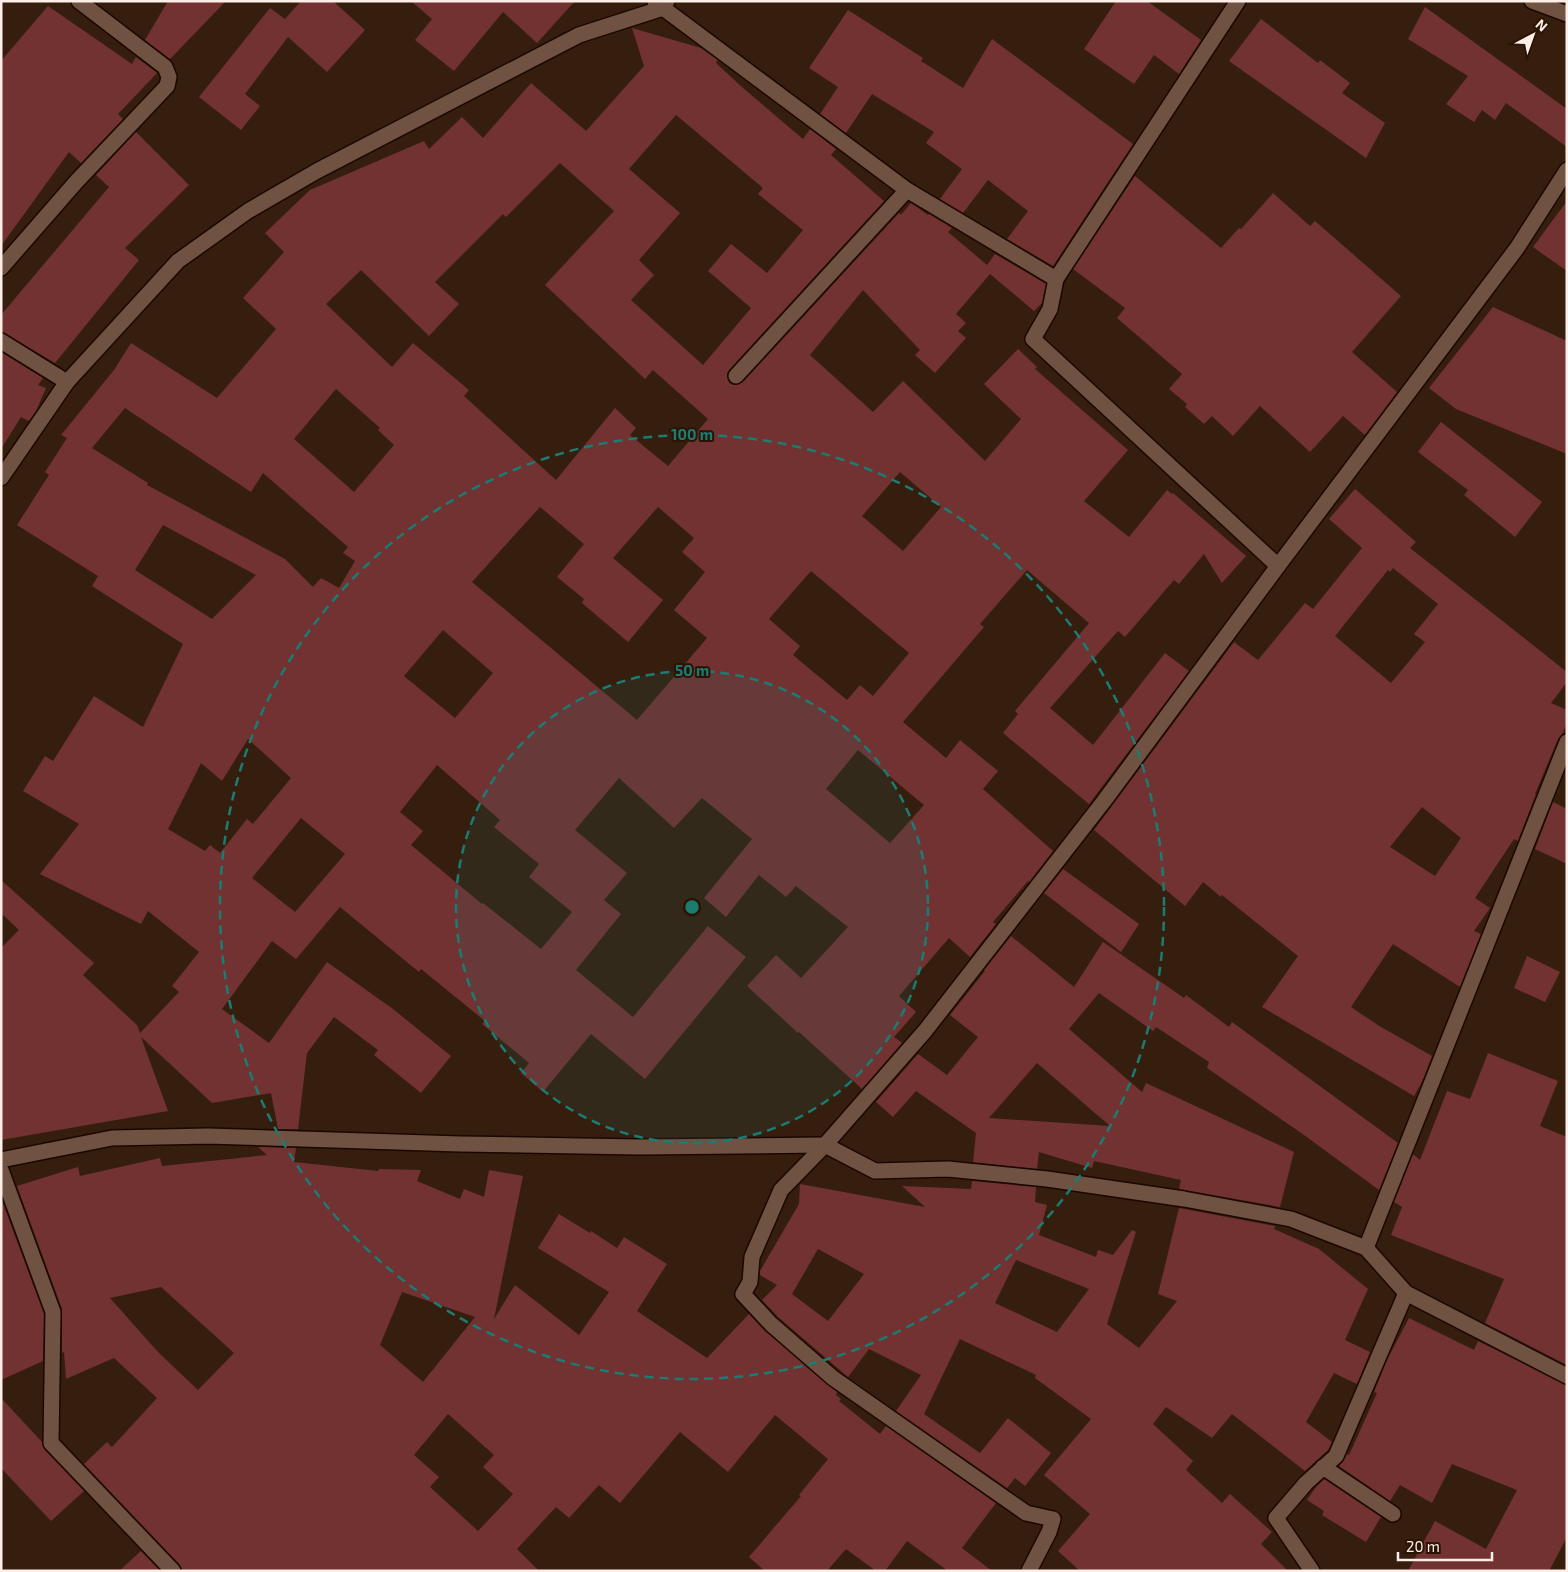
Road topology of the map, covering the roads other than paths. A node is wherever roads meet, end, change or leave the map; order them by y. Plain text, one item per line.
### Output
1 (79, 1) edge
2 (1238, 1) edge
3 (1532, 1) edge
4 (661, 4) edge
5 (1567, 14) edge
6 (1567, 170) edge
7 (907, 190) junction
8 (1, 268) edge
9 (1056, 279) junction
10 (1, 341) edge
11 (736, 376) dead end
12 (67, 382) junction
13 (1, 478) edge
14 (1278, 566) junction
15 (1567, 742) edge
16 (825, 1145) junction
17 (1, 1160) edge
18 (1, 1170) edge
19 (1366, 1248) junction
20 (1406, 1293) junction
21 (1567, 1376) edge
22 (1323, 1467) junction
23 (1393, 1514) dead end
24 (173, 1571) edge
25 (1029, 1571) edge
26 (1312, 1571) edge

1 - 8 street
2 - 9 street
3 - 5 street
4 - 7 street
4 - 12 street
6 - 14 street
7 - 9 street
7 - 11 street
9 - 14 street
10 - 12 street
12 - 13 street
14 - 16 street
15 - 19 street
16 - 17 street
16 - 19 street
16 - 25 street
18 - 24 street
19 - 20 street
20 - 21 street
20 - 22 street
22 - 23 street
22 - 26 street

